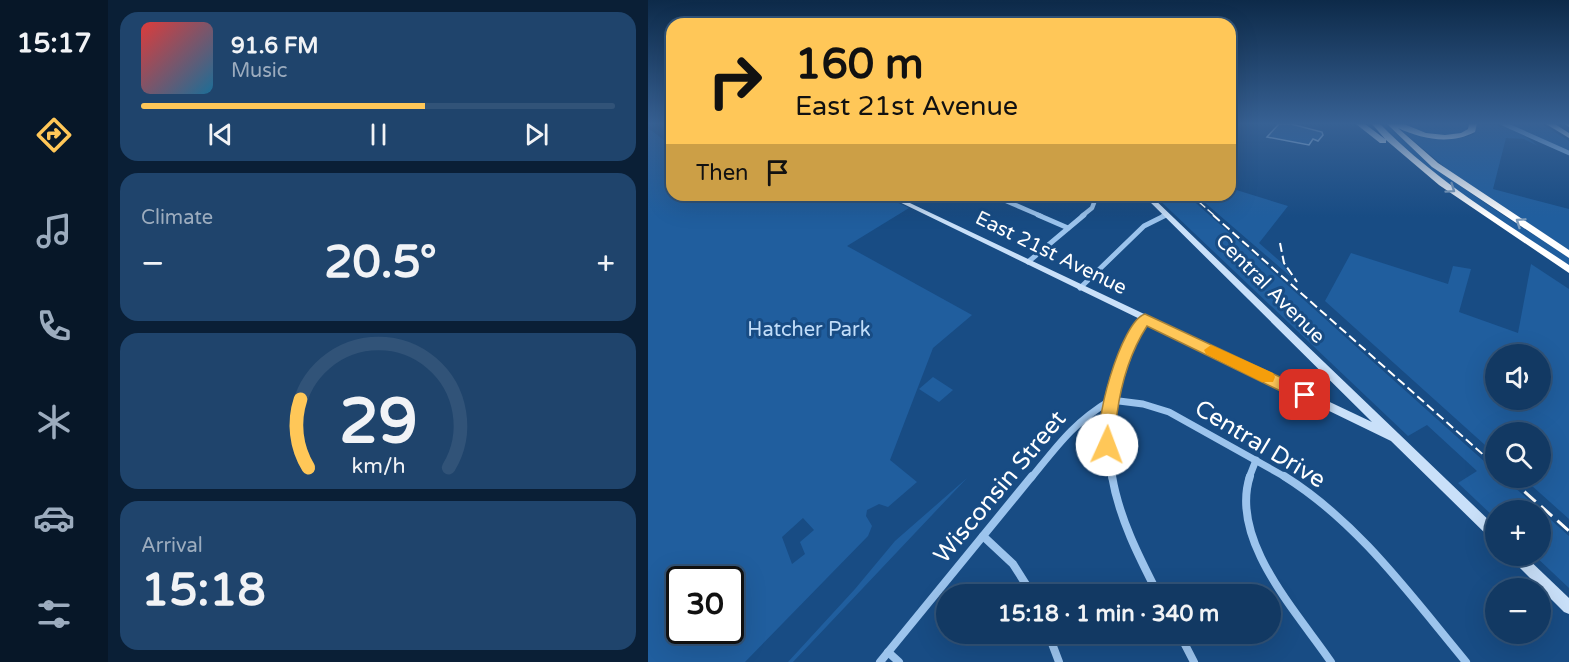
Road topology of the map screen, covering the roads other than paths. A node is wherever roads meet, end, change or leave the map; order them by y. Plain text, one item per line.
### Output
1 (1403, 155) edge
2 (1407, 155) edge
3 (1423, 155) edge
4 (1433, 176) junction
5 (901, 201) edge
6 (1006, 201) edge
7 (1095, 201) edge
8 (1152, 201) edge
9 (1166, 215) junction
10 (1068, 228) junction
11 (1569, 255) edge
12 (1028, 262) junction
13 (1569, 270) edge
14 (1080, 288) junction
15 (1145, 319) junction
16 (1111, 400) junction
17 (1393, 437) junction
18 (1256, 460) junction
19 (1485, 525) edge
20 (983, 536) junction
21 (1526, 566) edge
22 (1026, 584) edge
23 (1153, 584) edge
24 (1569, 607) edge
25 (1052, 644) edge
26 (1185, 644) edge
27 (888, 652) junction
28 (879, 662) edge
29 (899, 662) edge
30 (1059, 662) edge
31 (1194, 662) edge
32 (1331, 662) edge
33 (1466, 662) edge

1 - 4 highway
2 - 4 highway
11 -> 3 highway
4 -> 13 highway
5 - 12 street, East 21st Avenue
6 - 10 street
7 - 10 street
8 - 9 street, Central Avenue
9 - 14 street
9 - 17 street, Central Avenue
10 - 12 street
12 - 14 street, East 21st Avenue
14 - 15 street, East 21st Avenue
15 - 16 street
15 - 17 street, East 21st Avenue
16 - 18 street, Central Drive
16 - 20 street, Wisconsin Street
16 - 23 street
17 - 19 street, Central Avenue
18 - 32 street
18 - 33 street, Central Drive
20 - 22 street
20 - 27 street, Wisconsin Street
21 - 24 street
25 - 30 street
26 - 31 street
27 - 28 street, Wisconsin Street
27 - 29 street

